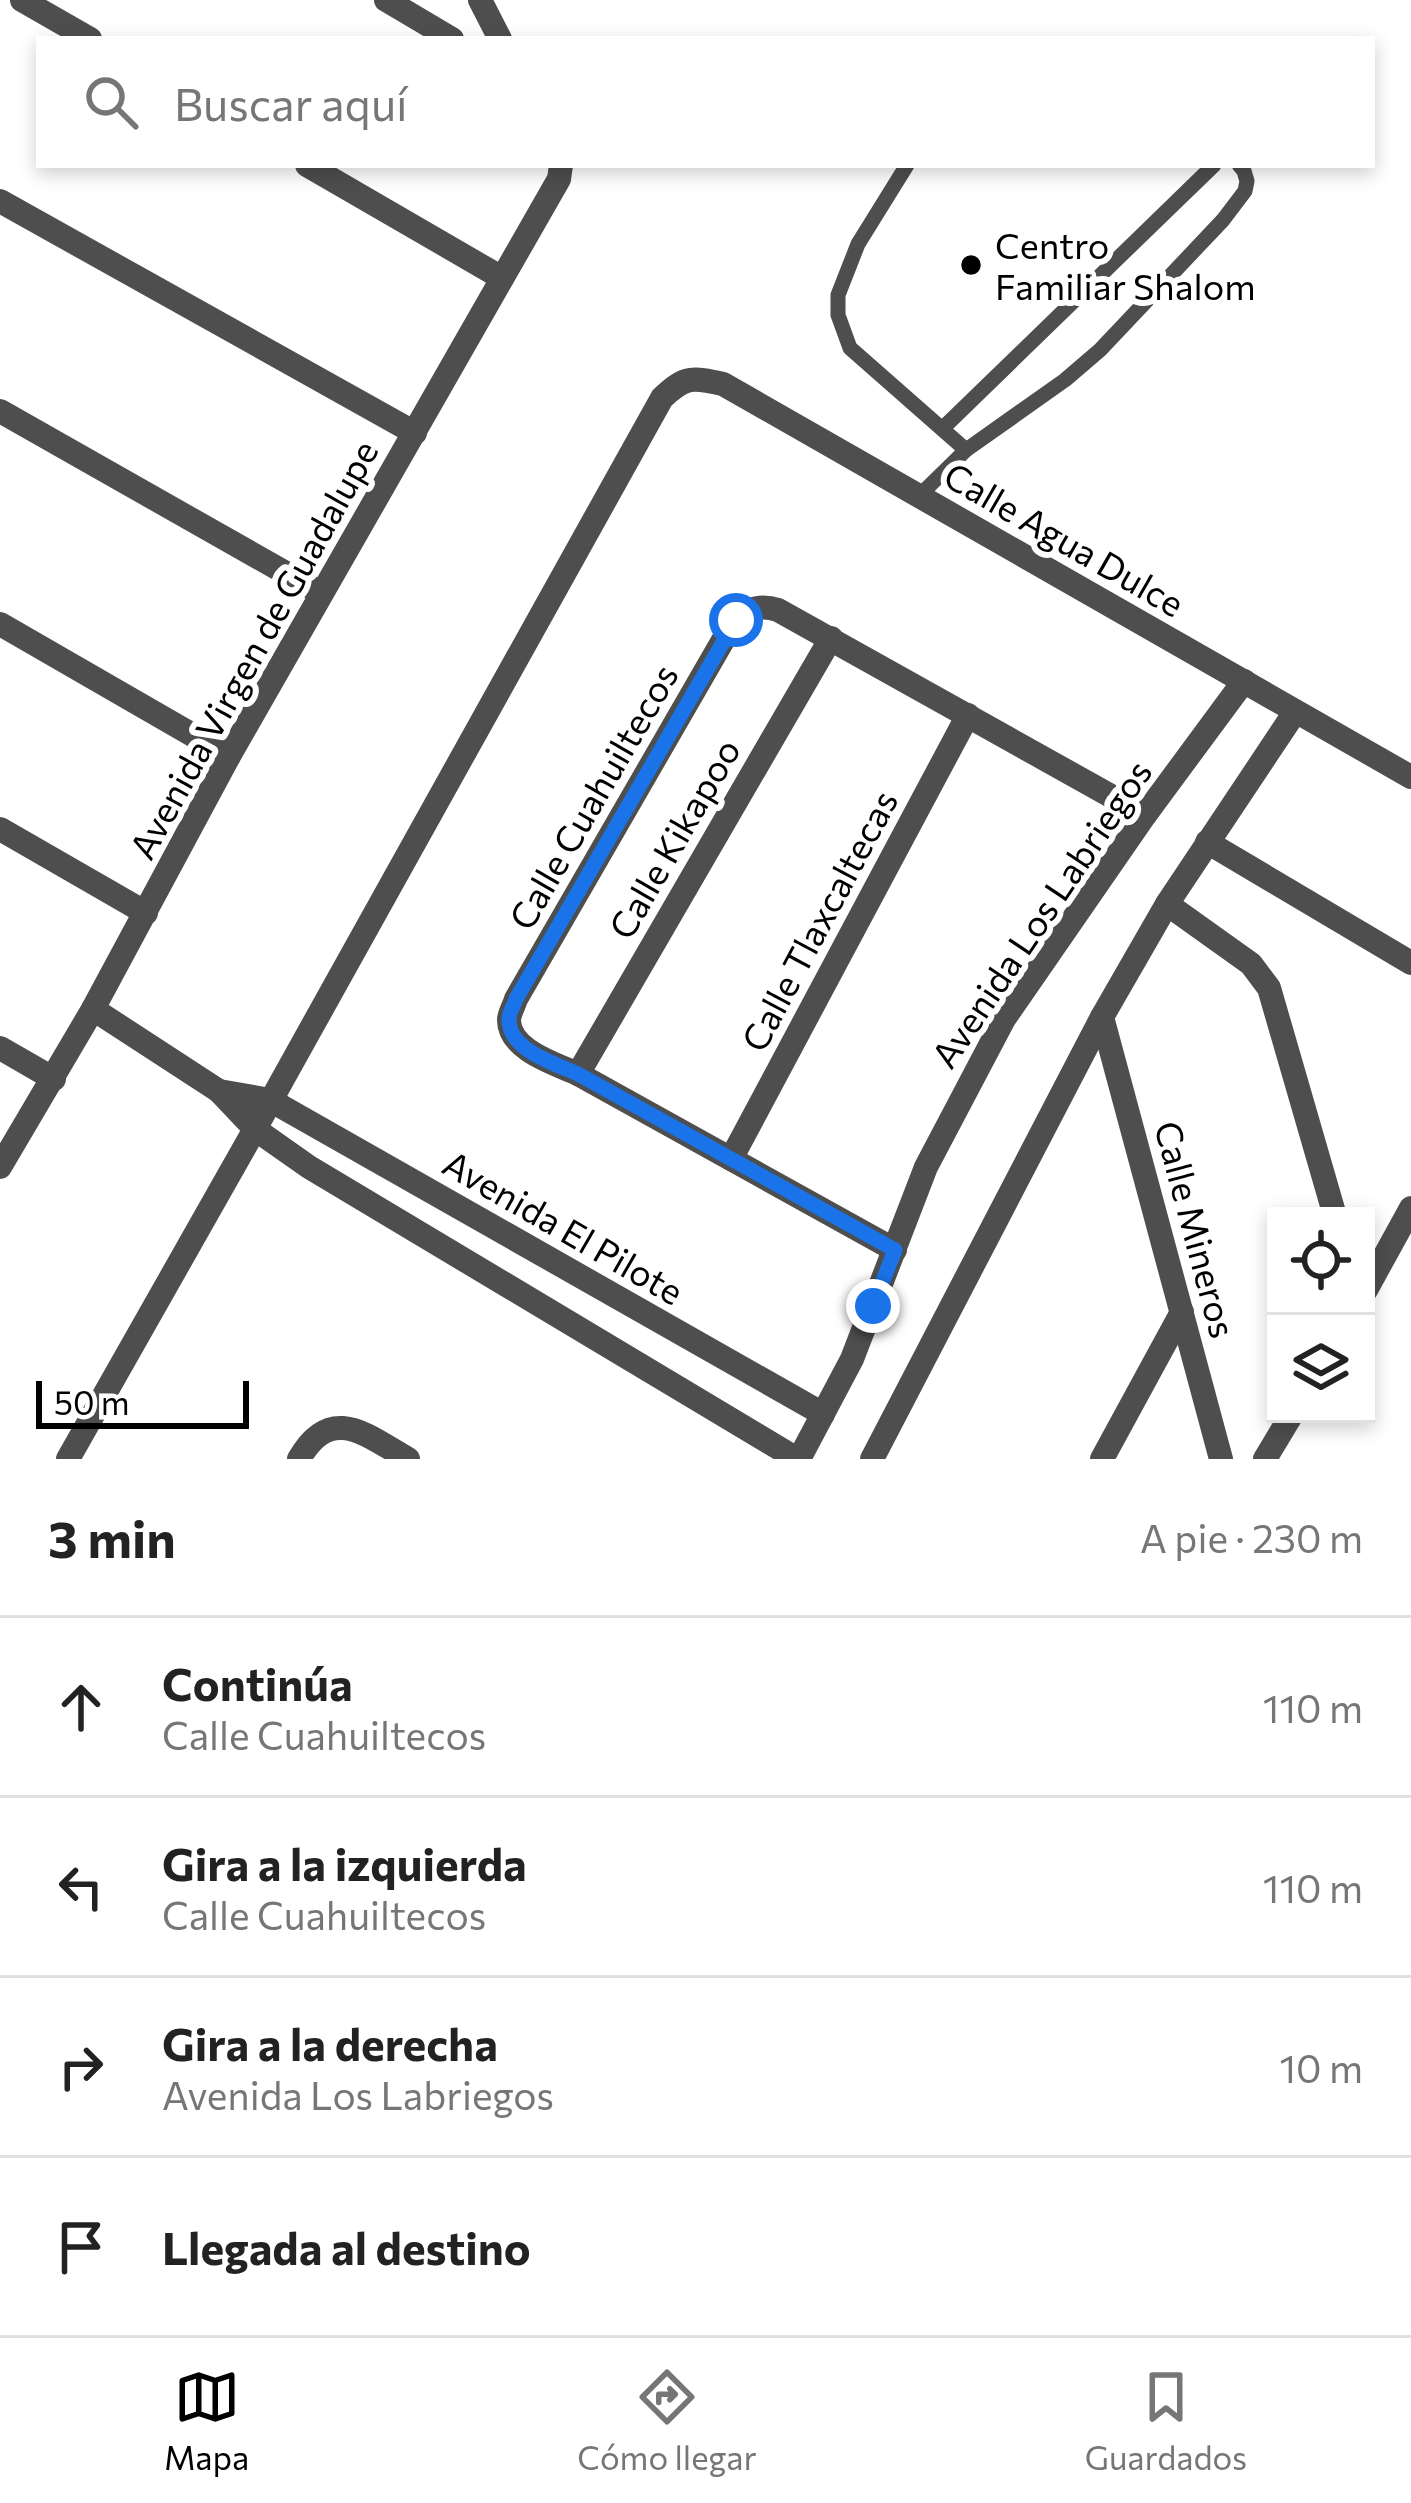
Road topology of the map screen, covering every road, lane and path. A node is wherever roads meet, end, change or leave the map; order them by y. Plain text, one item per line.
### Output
1 (22, 0) edge
2 (386, 0) edge
3 (480, 0) edge
4 (85, 36) edge
5 (447, 36) edge
6 (498, 36) edge
7 (312, 168) edge
8 (561, 168) edge
9 (905, 168) edge
10 (1211, 168) edge
11 (1240, 168) edge
12 (0, 200) edge
13 (502, 278) junction
14 (0, 411) edge
15 (943, 428) junction
16 (415, 433) junction
17 (967, 450) junction
18 (919, 496) junction
19 (321, 593) junction
20 (0, 624) edge
21 (831, 638) junction
22 (1244, 681) junction
23 (1295, 712) junction
24 (968, 715) junction
25 (229, 756) junction
26 (1411, 777) edge
27 (1145, 815) junction
28 (0, 829) edge
29 (1207, 842) junction
30 (1167, 904) junction
31 (146, 913) junction
32 (1411, 963) edge
33 (93, 1010) junction
34 (1102, 1018) junction
35 (0, 1048) edge
36 (578, 1074) junction
37 (54, 1079) junction
38 (219, 1091) junction
39 (270, 1100) junction
40 (255, 1130) junction
41 (731, 1159) junction
42 (0, 1167) edge
43 (1332, 1207) edge
44 (1411, 1208) edge
45 (895, 1250) junction
46 (1375, 1274) edge
47 (1182, 1312) junction
48 (823, 1414) junction
49 (1287, 1423) edge
50 (68, 1459) edge
51 (299, 1459) edge
52 (408, 1459) edge
53 (798, 1459) edge
54 (872, 1459) edge
55 (1102, 1459) edge
56 (1221, 1459) edge
57 (1265, 1459) edge

1 - 4 street
2 - 5 street
3 - 6 street
7 - 13 street
8 - 13 street, Avenida Virgen de Guadalupe
9 - 15 lane
10 - 15 lane
11 - 17 lane
12 - 16 street
13 - 16 street, Avenida Virgen de Guadalupe
14 - 19 street
15 - 17 lane
16 - 19 street, Avenida Virgen de Guadalupe
17 - 18 lane
18 - 22 street, Calle Agua Dulce
18 - 39 street, Calle Agua Dulce
19 - 25 street, Avenida Virgen de Guadalupe
20 - 25 street
21 - 24 street, Calle Cuahuiltecos
21 - 36 street, Calle Kikapoo
21 - 36 street, Calle Cuahuiltecos
22 - 23 street, Calle Agua Dulce
22 - 27 street, Avenida Los Labriegos
23 - 26 street, Calle Agua Dulce
23 - 29 street
24 - 27 street, Calle Cuahuiltecos
24 - 41 street, Calle Tlaxcaltecas
25 - 31 street, Avenida Virgen de Guadalupe
27 - 45 street, Avenida Los Labriegos
28 - 31 street
29 - 30 street
29 - 32 street
30 - 34 street
30 - 43 street
31 - 33 street, Avenida Virgen de Guadalupe
33 - 37 street, Avenida Virgen de Guadalupe
33 - 38 street
34 - 47 street, Calle Mineros
34 - 54 street
35 - 37 street
36 - 41 street, Calle Cuahuiltecos
37 - 42 street, Avenida Virgen de Guadalupe
38 - 39 street, Avenida El Pilote
38 - 40 street
39 - 40 street
39 - 48 street, Avenida El Pilote
40 - 50 street
40 - 53 street
41 - 45 street, Calle Cuahuiltecos
44 - 46 street
45 - 48 street, Avenida Los Labriegos
47 - 55 street
47 - 56 street, Calle Mineros
48 - 53 street, Avenida Los Labriegos
49 - 57 street
51 - 52 street

